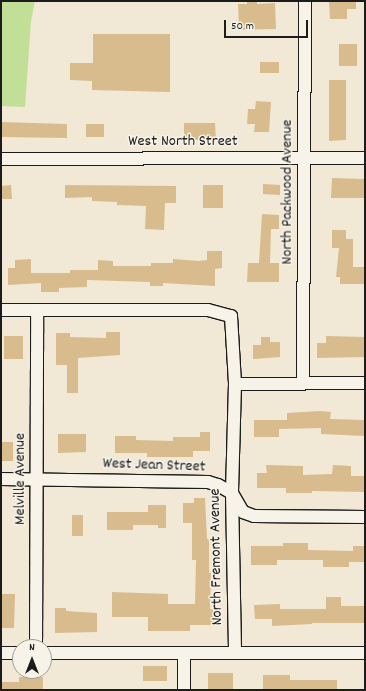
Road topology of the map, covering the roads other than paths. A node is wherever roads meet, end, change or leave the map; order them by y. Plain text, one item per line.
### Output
1 (305, 1) edge
2 (304, 158) junction
3 (365, 158) edge
4 (1, 159) edge
5 (1, 310) edge
6 (37, 310) junction
7 (303, 383) junction
8 (365, 383) edge
9 (235, 384) junction
10 (37, 478) junction
11 (1, 479) edge
12 (232, 493) junction
13 (365, 516) edge
14 (36, 639) edge
15 (1, 653) edge
16 (12, 653) edge
17 (184, 653) junction
18 (235, 653) junction
19 (365, 653) edge
20 (52, 654) edge
21 (184, 690) edge

1 - 2 street, North Packwood Avenue
2 - 3 street, West North Street
2 - 4 street, West North Street
2 - 7 street, North Packwood Avenue
5 - 6 street
6 - 9 street, North Fremont Avenue
6 - 10 street, Melville Avenue
7 - 8 street
7 - 9 street
9 - 12 street, North Fremont Avenue
10 - 11 street, West Jean Street
10 - 12 street, West Jean Street
10 - 14 street, Melville Avenue
12 - 13 street
12 - 18 street, North Fremont Avenue
15 - 16 street
17 - 18 street
17 - 20 street
17 - 21 street
18 - 19 street

